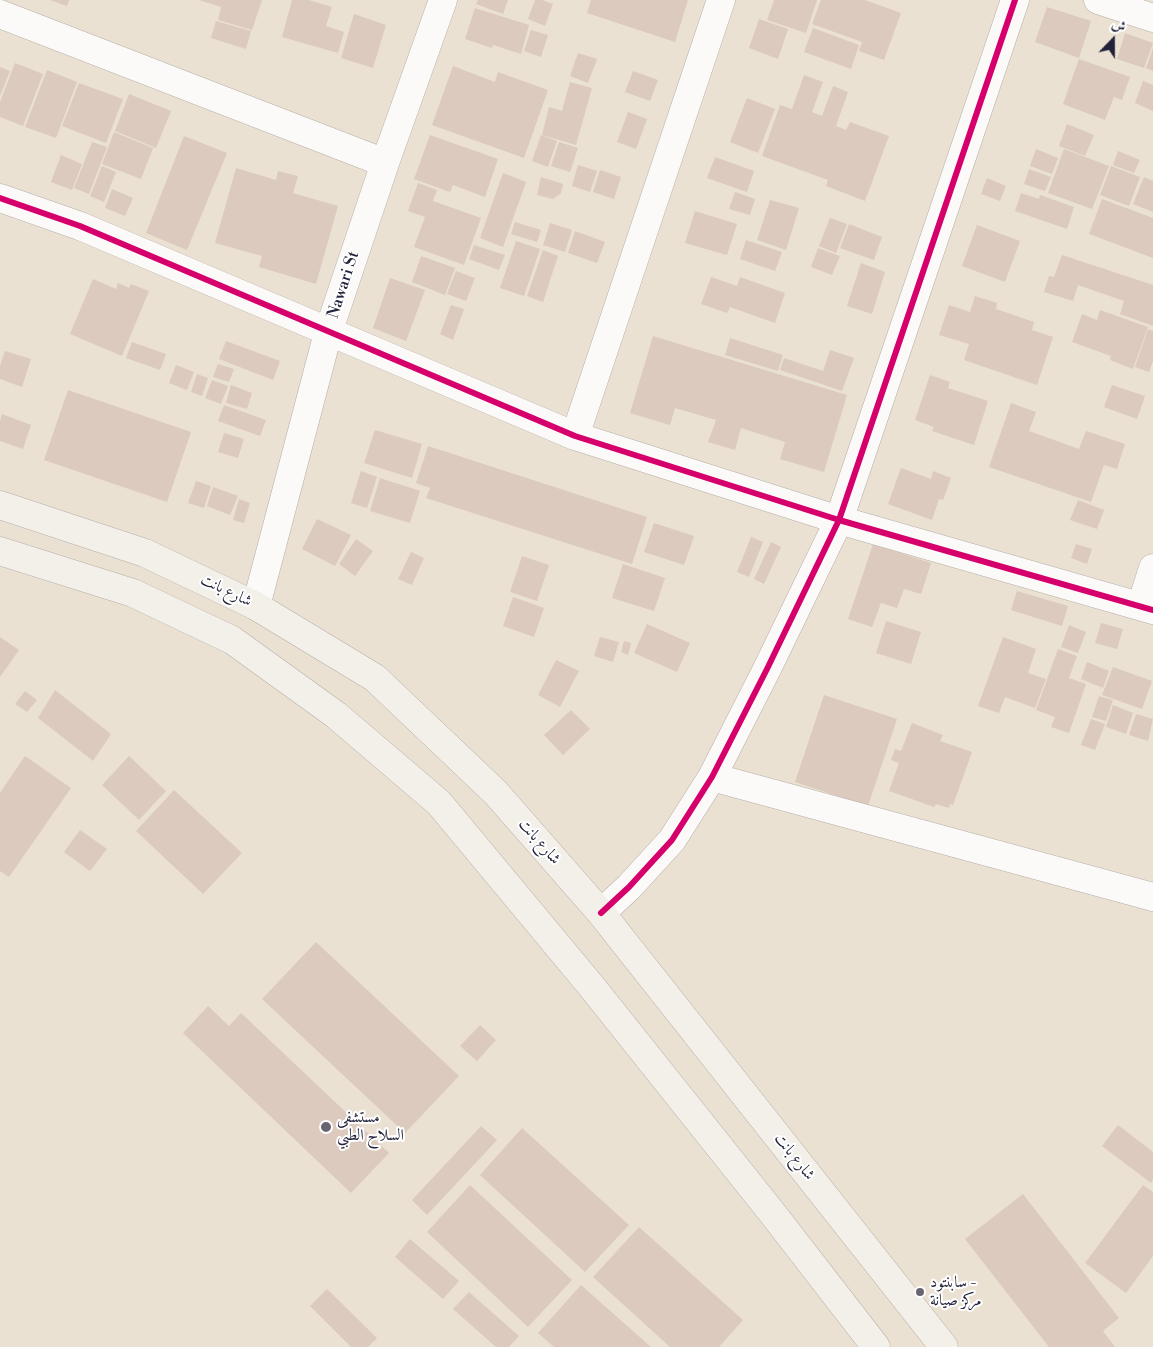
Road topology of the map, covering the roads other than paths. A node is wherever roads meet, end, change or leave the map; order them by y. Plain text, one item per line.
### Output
1 (443, 0) edge
2 (721, 0) edge
3 (1015, 0) edge
4 (1098, 0) edge
5 (0, 14) edge
6 (1153, 18) edge
7 (385, 163) junction
8 (0, 198) edge
9 (328, 333) junction
10 (575, 436) junction
11 (0, 505) edge
12 (839, 520) junction
13 (0, 551) edge
14 (1153, 568) edge
15 (256, 606) junction
16 (1147, 608) edge
17 (712, 777) junction
18 (1153, 897) edge
19 (601, 913) junction
20 (876, 1347) edge
21 (944, 1347) edge

1 - 7 street, Nawari St
2 - 10 street
3 - 12 street
4 - 6 street
5 - 7 street
7 - 9 street, Nawari St
8 - 9 street
9 - 10 street
9 - 15 street, Nawari St
10 - 12 street
11 - 15 main road, شارع بانت
12 - 16 street
12 - 17 street
13 - 20 main road
14 - 16 street
15 - 19 main road, شارع بانت
17 - 18 street
17 - 19 street
19 - 21 main road, شارع بانت

